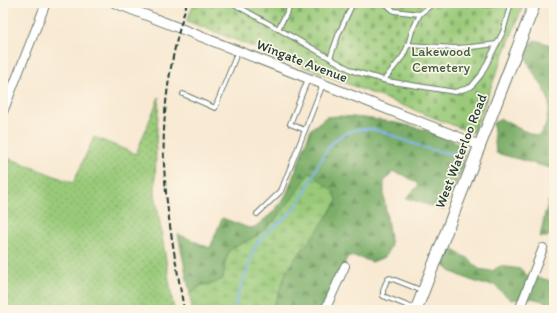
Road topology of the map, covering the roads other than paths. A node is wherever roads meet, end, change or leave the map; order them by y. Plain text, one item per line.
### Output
1 (46, 3) edge
2 (115, 3) edge
3 (232, 3) edge
4 (292, 3) edge
5 (353, 3) edge
6 (385, 3) edge
7 (434, 3) edge
8 (479, 3) edge
9 (504, 3) edge
10 (511, 3) edge
11 (535, 3) edge
12 (420, 14) junction
13 (278, 29) junction
14 (497, 44) junction
15 (408, 45) junction
16 (238, 51) junction
17 (330, 58) junction
18 (308, 78) junction
19 (384, 80) junction
20 (323, 84) junction
21 (183, 94) dead end
22 (3, 112) edge
23 (305, 130) junction
24 (479, 145) junction
25 (257, 214) dead end
26 (543, 248) dead end
27 (345, 266) dead end
28 (423, 291) junction
29 (325, 310) edge
30 (416, 310) edge
31 (519, 310) edge

1 - 22 street
2 - 16 street, Wingate Avenue
3 - 13 lane
4 - 13 lane
5 - 17 lane
6 - 12 lane
7 - 12 lane
8 - 9 lane
10 - 14 lane
11 - 24 main road, West Waterloo Road
12 - 15 lane
13 - 17 lane
14 - 15 lane
14 - 19 lane
15 - 19 lane
16 - 18 street, Wingate Avenue
16 - 21 lane
17 - 19 lane
18 - 20 street, Wingate Avenue
18 - 23 lane
20 - 23 lane
20 - 24 street, Wingate Avenue
23 - 25 lane
24 - 28 main road, West Waterloo Road
26 - 31 street
27 - 29 street
28 - 30 main road, West Waterloo Road
28 - 30 lane

